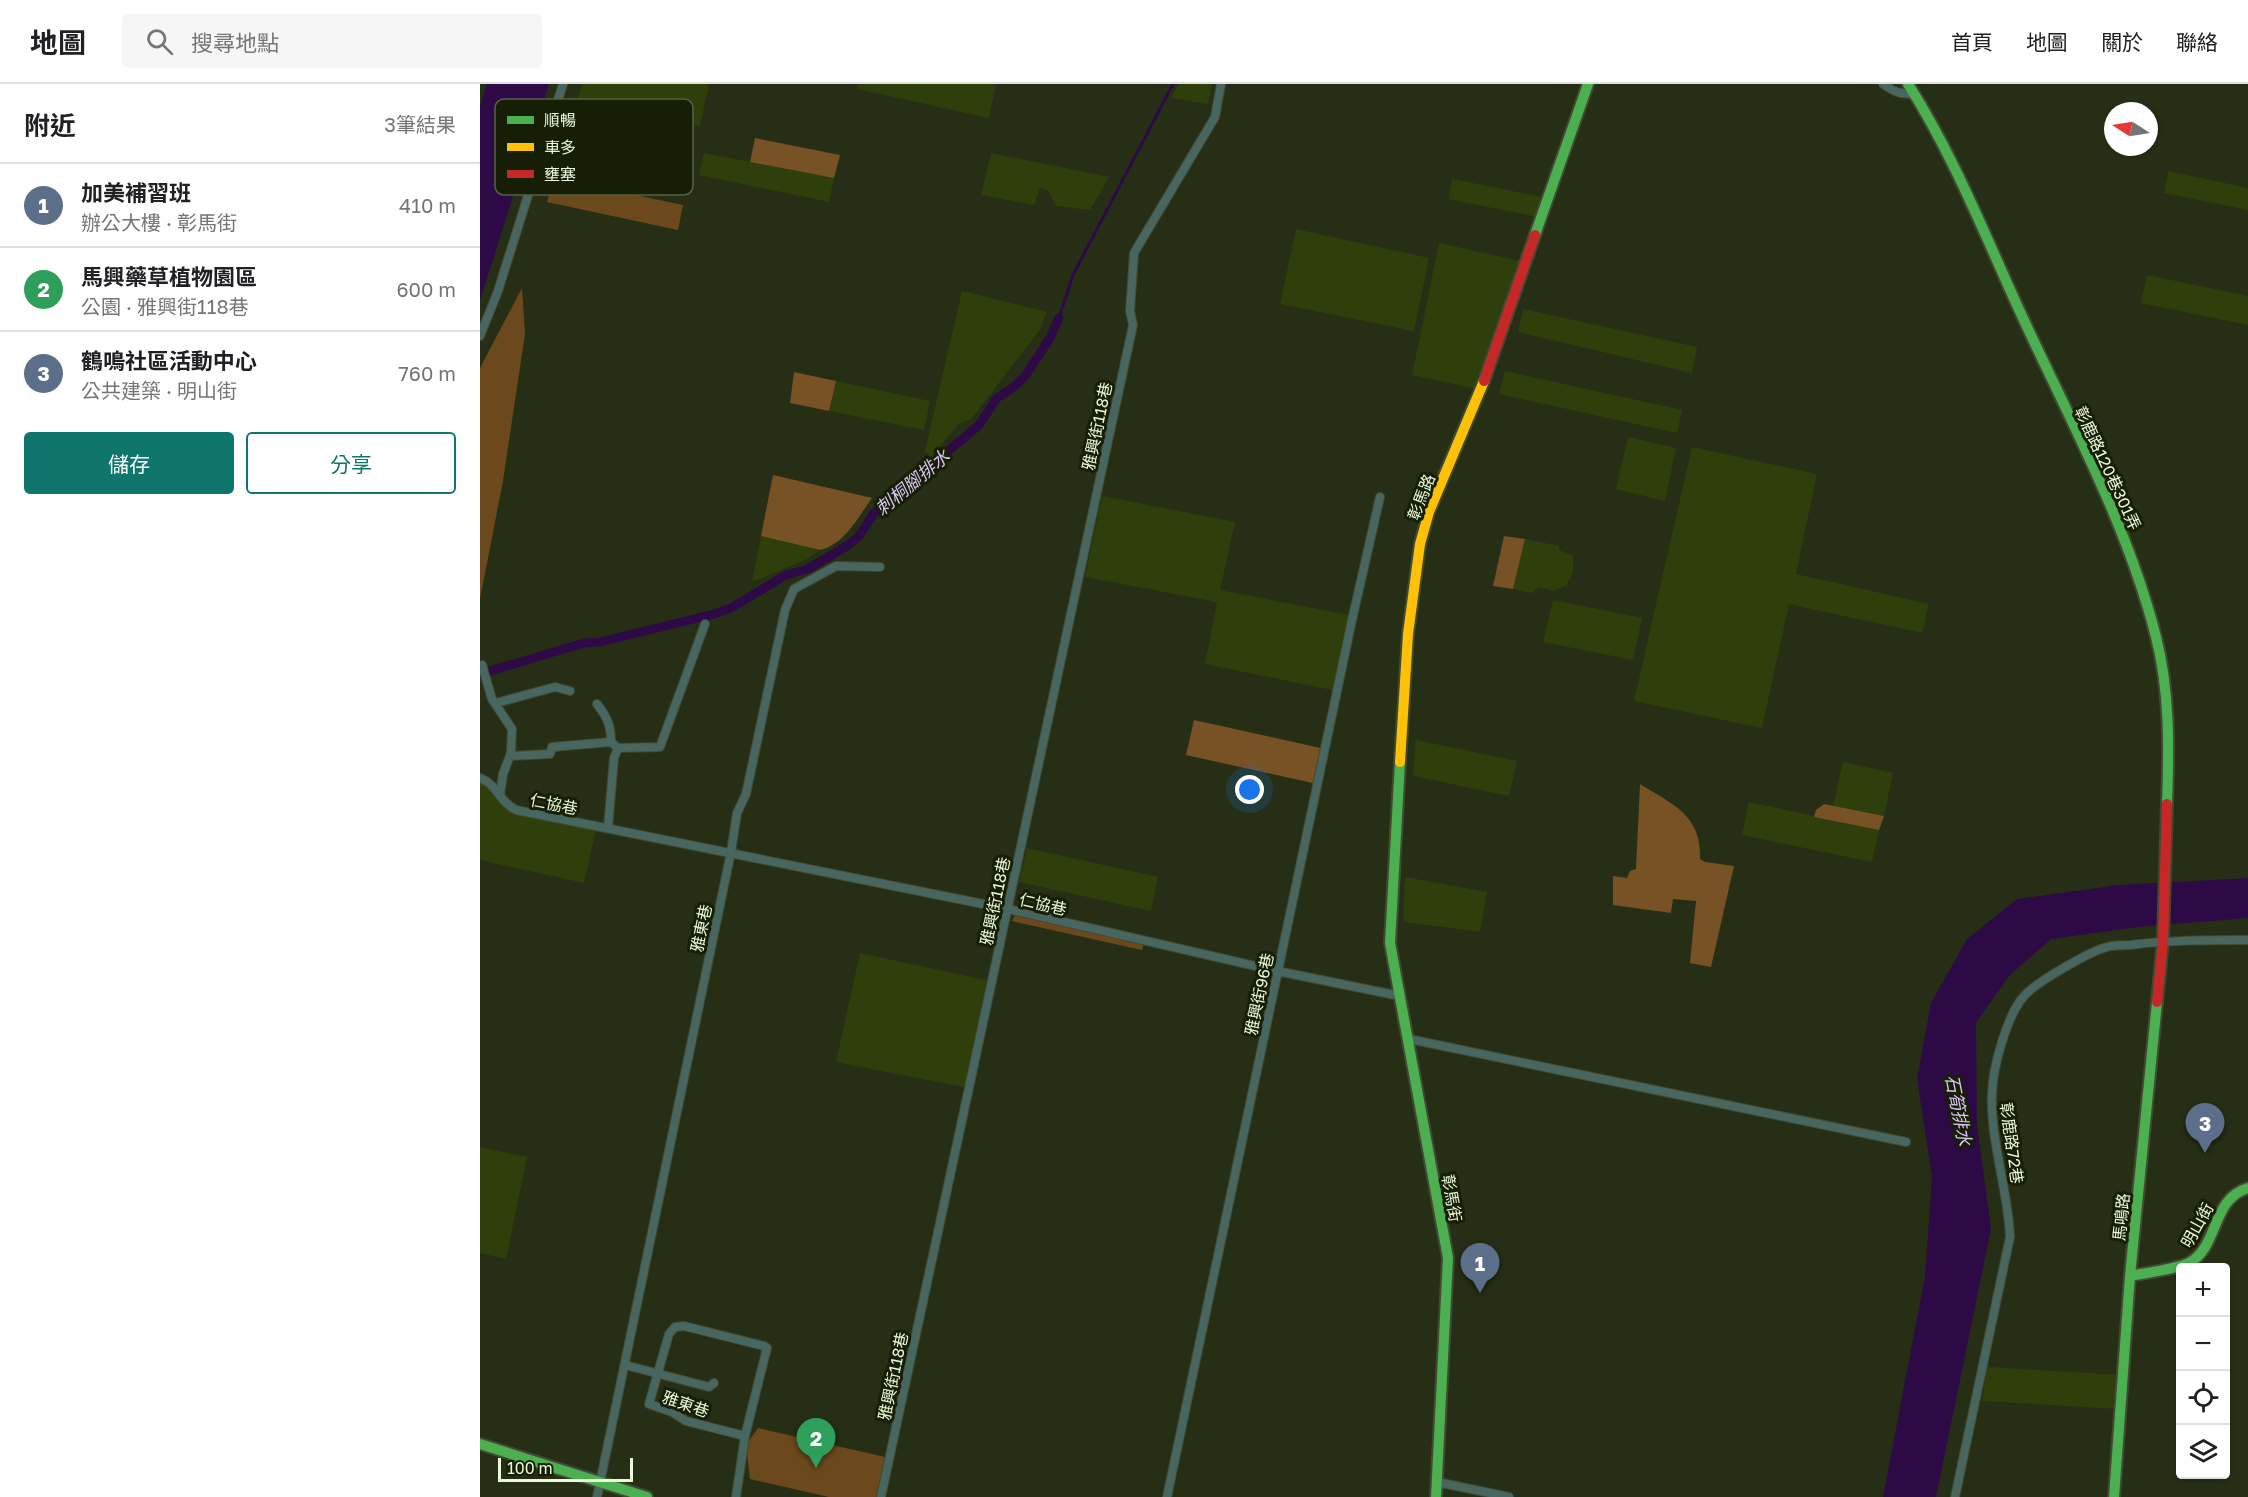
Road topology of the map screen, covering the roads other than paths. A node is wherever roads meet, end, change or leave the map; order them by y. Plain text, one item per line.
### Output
1 (563, 84) edge
2 (1221, 84) edge
3 (1588, 84) edge
4 (1884, 84) edge
5 (1910, 88) edge
6 (558, 99) edge
7 (528, 195) edge
8 (480, 336) edge
9 (1380, 497) dead end
10 (880, 567) dead end
11 (705, 624) dead end
12 (482, 665) dead end
13 (570, 691) dead end
14 (496, 703) junction
15 (597, 704) dead end
16 (611, 742) junction
17 (618, 748) junction
18 (510, 756) junction
19 (480, 778) edge
20 (500, 797) junction
21 (608, 828) junction
22 (731, 852) junction
23 (1008, 909) junction
24 (2248, 940) edge
25 (2163, 941) junction
26 (1390, 943) joint
27 (1277, 971) junction
28 (1400, 996) junction
29 (1409, 1039) junction
30 (1906, 1142) dead end
31 (2248, 1188) edge
32 (2130, 1276) junction
33 (625, 1365) junction
34 (657, 1374) junction
35 (714, 1383) dead end
36 (745, 1436) junction
37 (480, 1444) edge
38 (1437, 1482) junction
39 (600, 1483) junction
40 (597, 1497) edge
41 (647, 1497) edge
42 (736, 1497) edge
43 (880, 1497) edge
44 (1167, 1497) edge
45 (1436, 1497) edge
46 (1509, 1497) edge
47 (1955, 1497) edge
48 (2114, 1497) edge

1 - 6 street
2 - 23 street, 雅興街118巷
3 - 26 street, 彰馬路
4 - 5 street
5 - 25 street, 彰鹿路120巷301弄
7 - 8 street
9 - 27 street, 雅興街96巷
10 - 22 street, 雅東巷
11 - 17 street
12 - 14 street
13 - 14 street
14 - 18 street
15 - 16 street
16 - 17 street
16 - 18 street
17 - 21 street
18 - 20 street
19 - 20 street, 仁協巷
20 - 21 street, 仁協巷
21 - 22 street, 仁協巷
22 - 23 street, 仁協巷
22 - 33 street, 雅東巷
23 - 27 street, 仁協巷
23 - 43 street, 雅興街118巷
24 - 25 street, 彰鹿路72巷
25 - 32 street, 馬鳴路
25 - 47 street, 彰鹿路72巷
26 - 28 street, 彰馬街
27 - 28 street, 仁協巷
27 - 44 street, 雅興街96巷
28 - 29 street, 彰馬街
29 - 30 street
29 - 38 street, 彰馬街
31 - 32 street, 明山街
32 - 48 street, 馬鳴路
33 - 34 street, 雅東巷
33 - 39 street, 雅東巷
34 - 35 street, 雅東巷
34 - 36 street, 雅東巷
34 - 36 street, 雅東巷
36 - 42 street, 雅東巷
37 - 39 street
38 - 45 street, 彰馬街
38 - 46 street
39 - 40 street, 雅東巷
39 - 41 street

